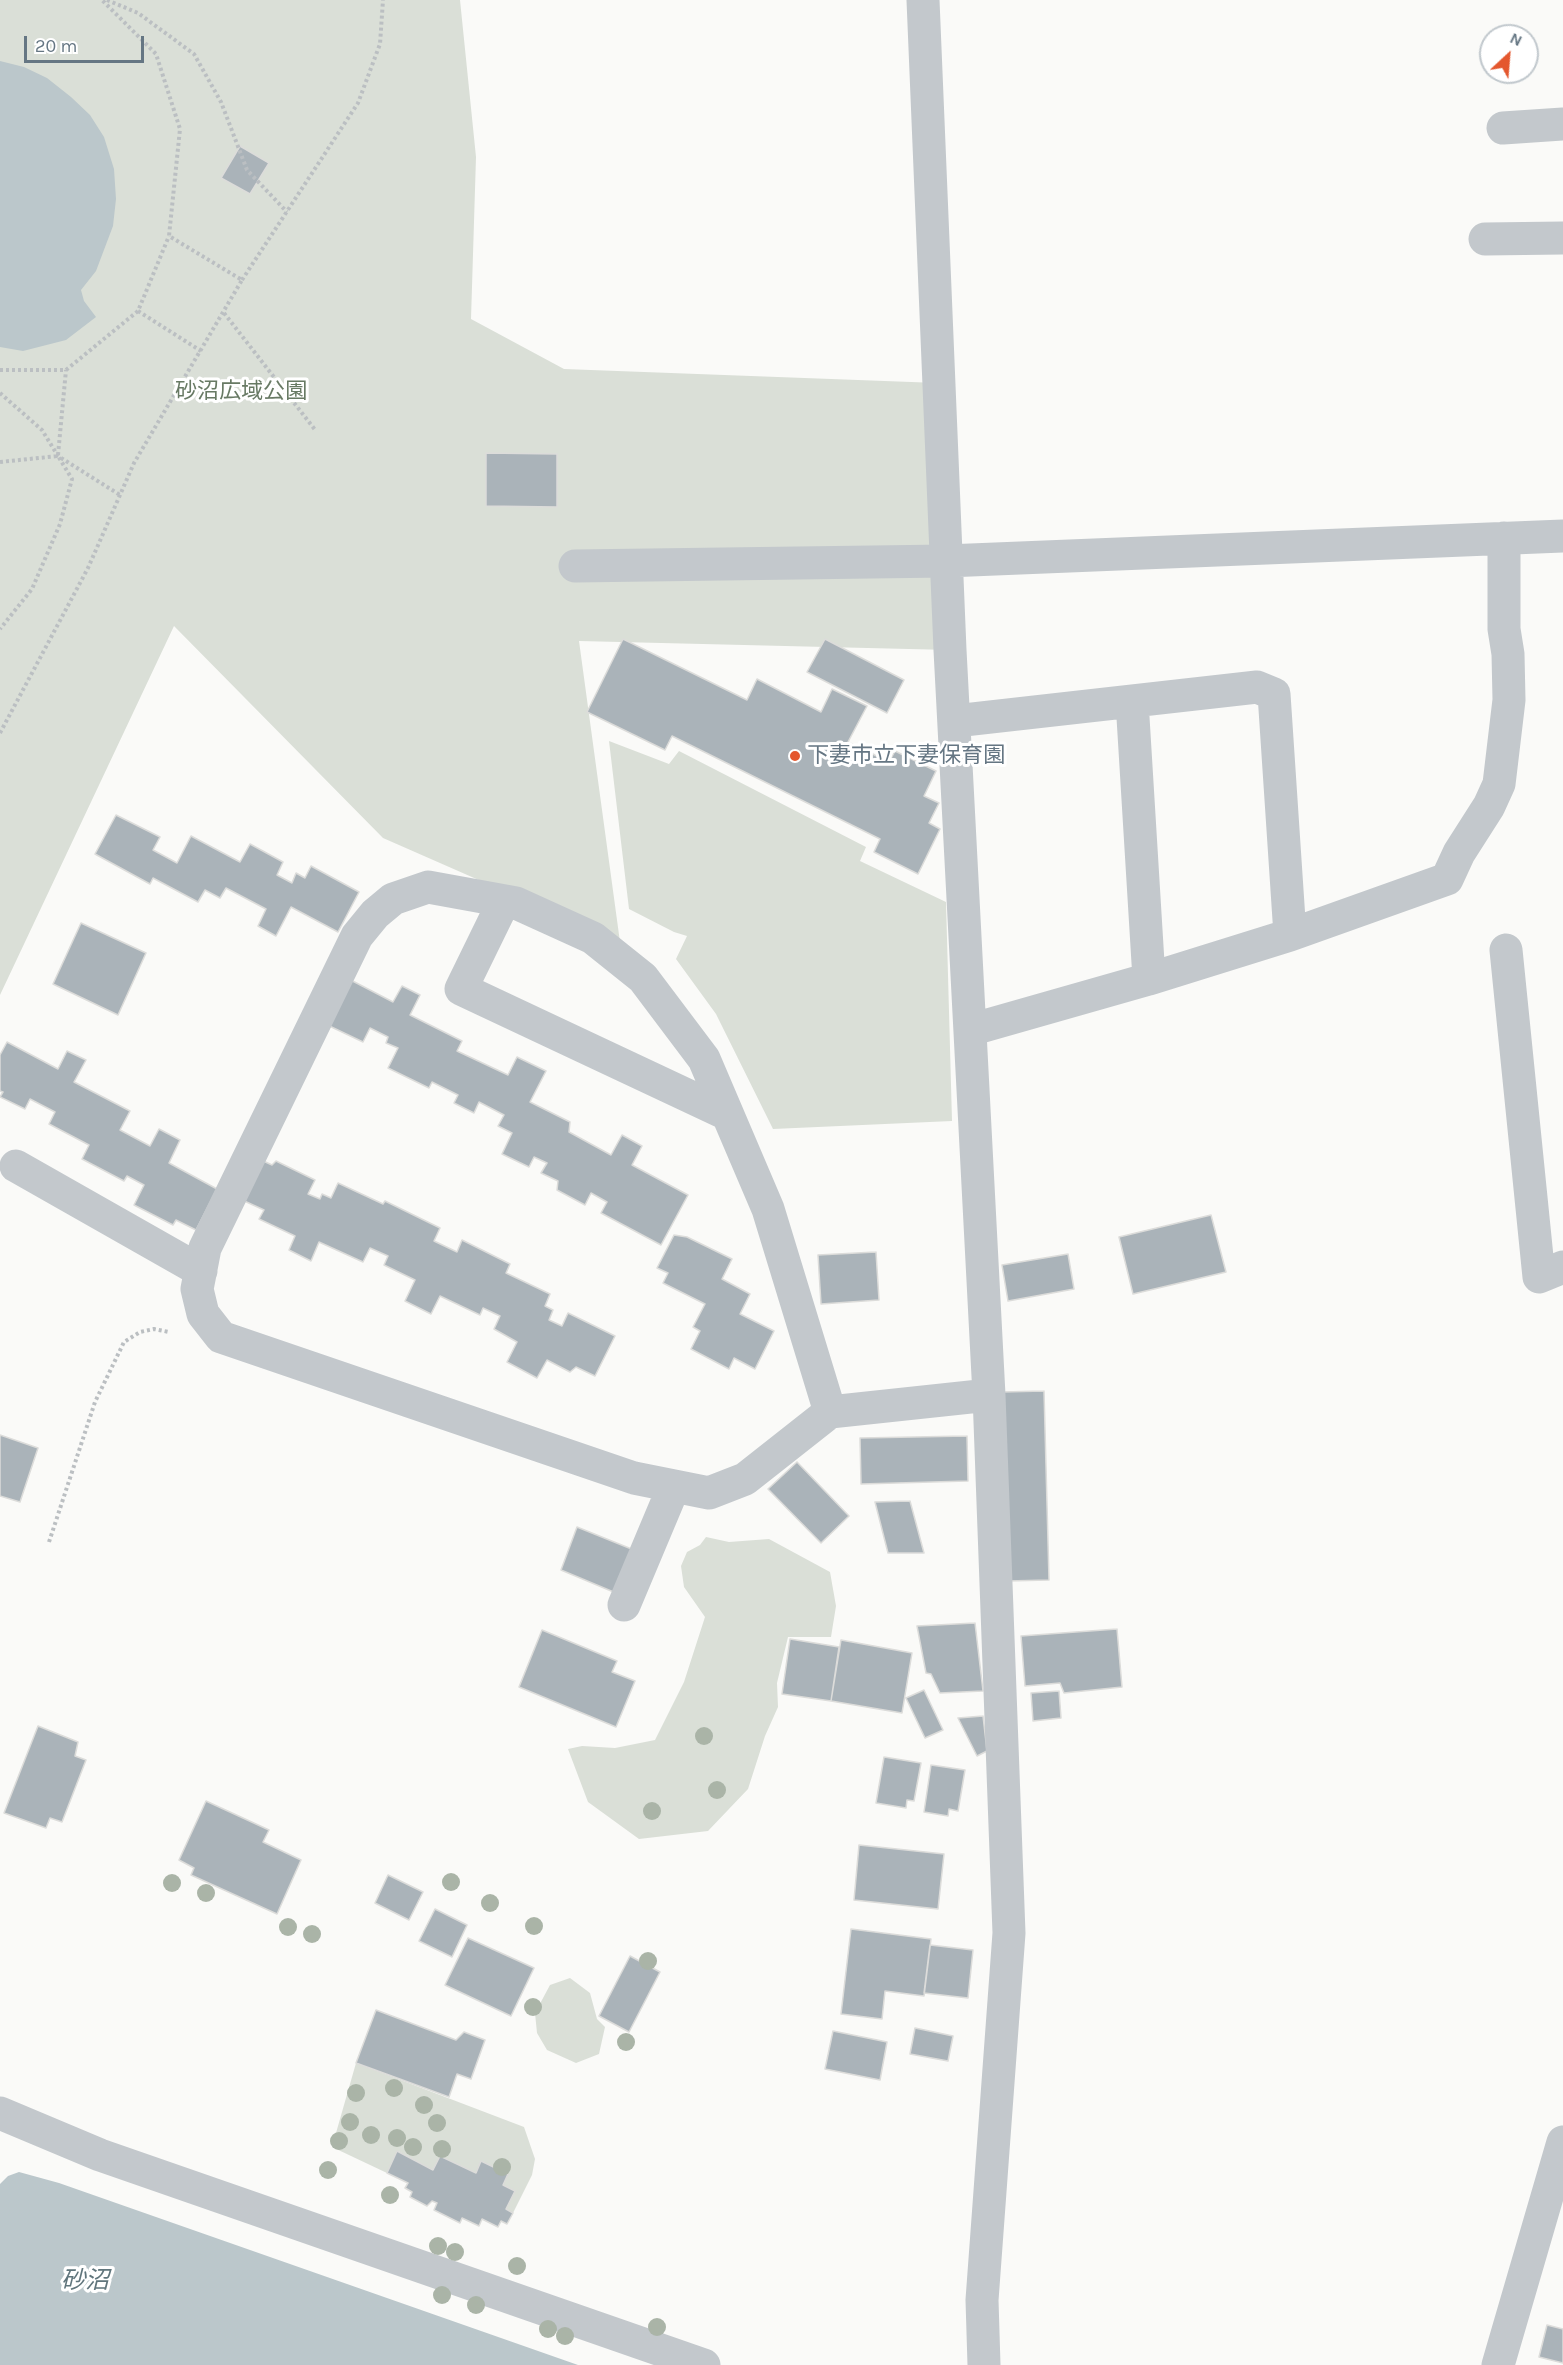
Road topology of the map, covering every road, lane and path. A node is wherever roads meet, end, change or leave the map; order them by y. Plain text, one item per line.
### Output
1 (102, 0) edge
2 (107, 0) edge
3 (383, 0) edge
4 (922, 0) edge
5 (1563, 124) edge
6 (1503, 128) dead end
7 (287, 212) junction
8 (169, 236) junction
9 (1563, 238) edge
10 (1485, 239) dead end
11 (242, 280) junction
12 (138, 311) junction
13 (224, 312) junction
14 (201, 351) junction
15 (0, 370) edge
16 (66, 370) junction
17 (0, 393) edge
18 (316, 431) dead end
19 (58, 456) junction
20 (0, 462) edge
21 (120, 495) junction
22 (1563, 536) edge
23 (1504, 538) junction
24 (946, 561) junction
25 (575, 566) dead end
26 (0, 629) edge
27 (1132, 701) junction
28 (955, 721) junction
29 (0, 733) edge
30 (504, 901) junction
31 (1290, 935) junction
32 (1506, 950) dead end
33 (1149, 979) junction
34 (970, 1030) junction
35 (727, 1114) junction
36 (16, 1166) dead end
37 (1563, 1267) edge
38 (201, 1271) junction
39 (173, 1333) dead end
40 (989, 1395) junction
41 (830, 1412) junction
42 (674, 1486) junction
43 (49, 1542) dead end
44 (624, 1605) dead end
45 (0, 2113) edge
46 (1563, 2142) edge
47 (704, 2365) edge
48 (984, 2365) edge
49 (1498, 2365) edge

1 - 8 path
2 - 7 path
3 - 7 path
4 - 24 street
5 - 6 street
7 - 11 path
8 - 11 path
8 - 12 path
9 - 10 street
11 - 13 path
12 - 14 path
12 - 16 path
13 - 14 path
13 - 18 path
14 - 21 path
15 - 16 path
16 - 19 path
17 - 19 path
19 - 20 path
19 - 21 path
19 - 26 path
21 - 29 path
22 - 23 street
23 - 24 street
23 - 31 street
24 - 25 street
24 - 28 street
27 - 28 street
27 - 31 street
27 - 33 street
28 - 34 street
30 - 35 street
30 - 35 street
30 - 38 street
31 - 33 street
32 - 37 street
33 - 34 street
34 - 40 street
35 - 41 street
36 - 38 street
38 - 42 street
39 - 43 path
40 - 41 street
40 - 48 street
41 - 42 street
42 - 44 street
45 - 47 street
46 - 49 street

